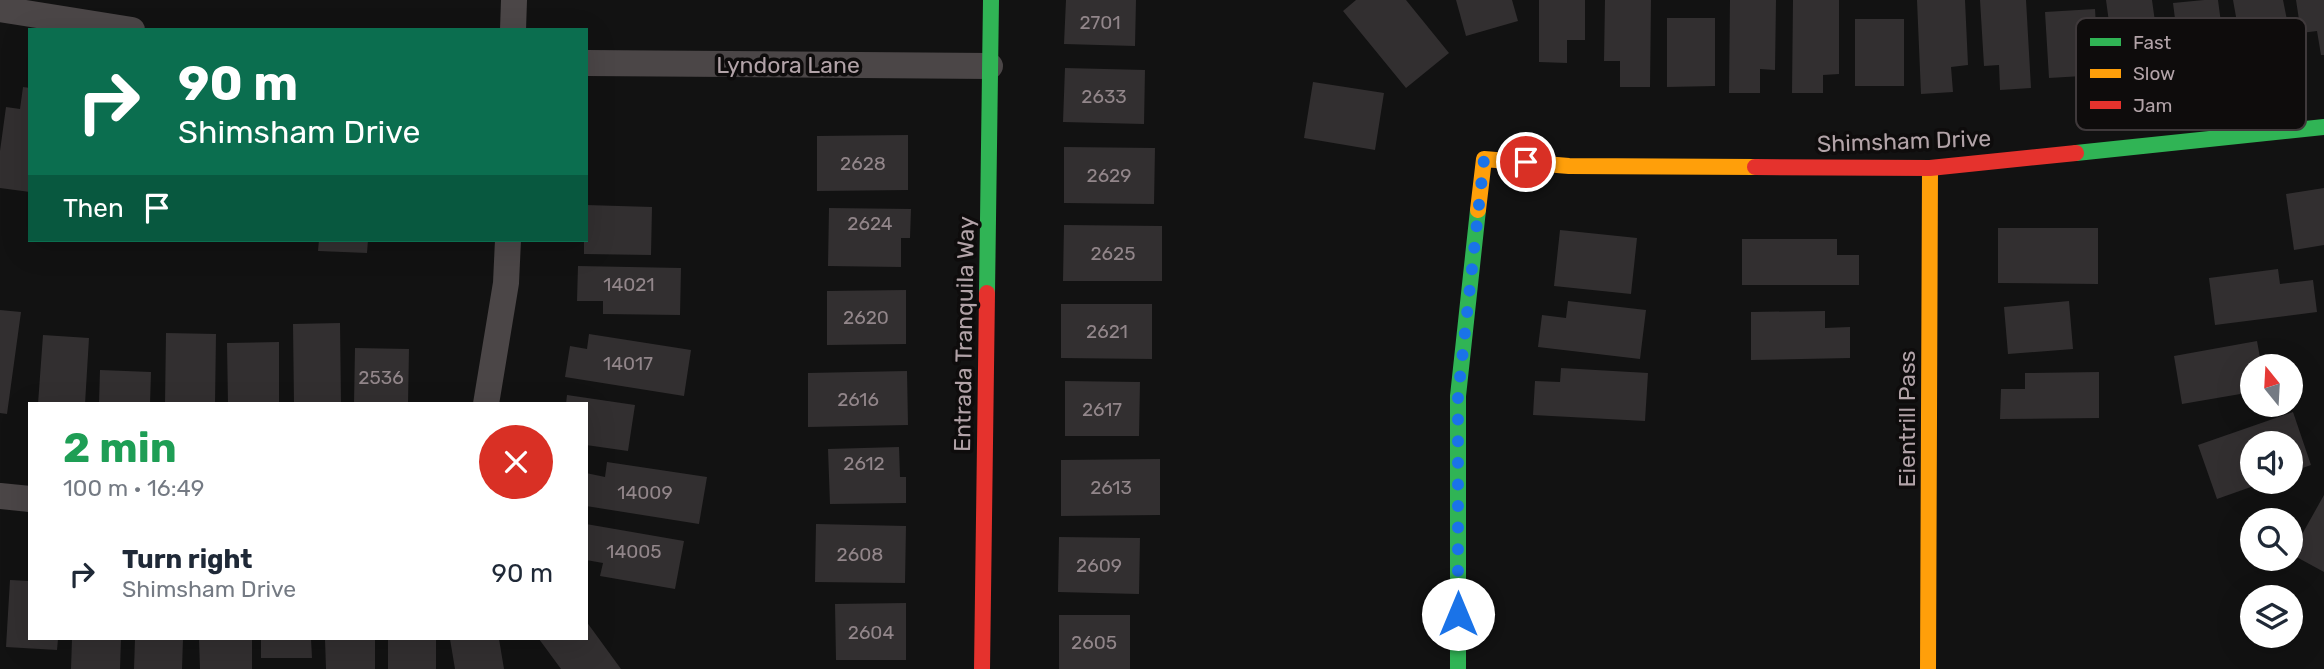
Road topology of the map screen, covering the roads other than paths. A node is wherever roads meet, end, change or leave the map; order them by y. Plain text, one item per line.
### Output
1 (514, 0) edge
2 (990, 0) edge
3 (0, 9) edge
4 (119, 28) edge
5 (513, 28) edge
6 (588, 63) edge
7 (990, 66) junction
8 (2324, 127) edge
9 (2306, 129) edge
10 (2295, 130) edge
11 (1930, 168) junction
12 (508, 242) edge
13 (486, 402) edge
14 (0, 496) edge
15 (28, 499) edge
16 (982, 669) edge
17 (1458, 669) edge
18 (1928, 669) edge

1 - 5 street
2 - 7 street, Entrada Tranquila Way
3 - 4 street
6 - 7 street, Lyndora Lane
7 - 16 street, Entrada Tranquila Way
8 - 9 street, Shimsham Drive
10 - 11 street, Shimsham Drive
11 - 17 street, Shimsham Drive
11 - 18 street, Eientrill Pass
12 - 13 street
14 - 15 street

